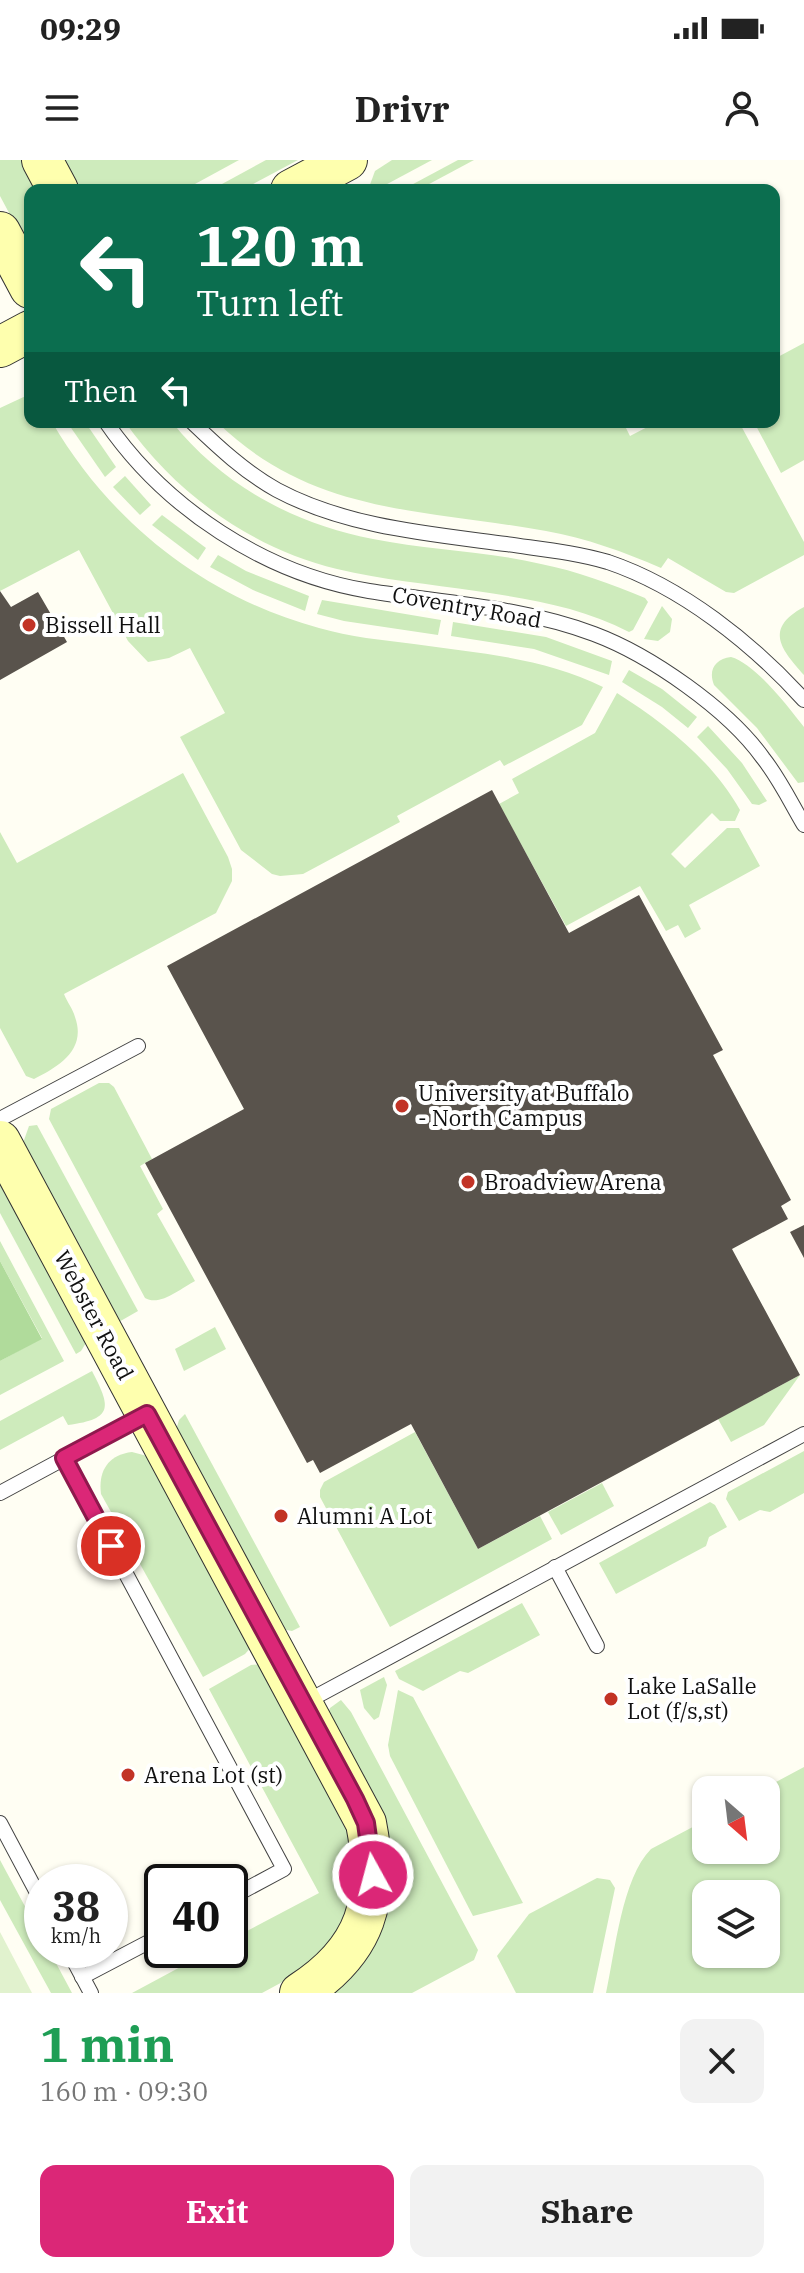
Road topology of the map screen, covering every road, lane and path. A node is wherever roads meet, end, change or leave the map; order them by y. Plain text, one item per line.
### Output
1 (42, 160) edge
2 (347, 160) edge
3 (55, 184) edge
4 (302, 184) edge
5 (0, 232) edge
6 (24, 277) edge
7 (24, 334) edge
8 (0, 347) edge
9 (111, 428) edge
10 (199, 428) edge
11 (804, 700) edge
12 (804, 824) edge
13 (138, 1046) dead end
14 (0, 1119) edge
15 (0, 1141) edge
16 (147, 1414) junction
17 (804, 1434) edge
18 (64, 1458) junction
19 (0, 1493) edge
20 (555, 1567) junction
21 (597, 1646) dead end
22 (303, 1703) junction
23 (0, 1823) edge
24 (24, 1868) edge
25 (248, 1888) edge
26 (144, 1944) edge
27 (77, 1968) edge
28 (82, 1977) junction
29 (91, 1993) edge
30 (300, 1993) edge

1 - 3 street
2 - 4 street
5 - 6 street
7 - 8 street
9 - 12 lane, Coventry Road
10 - 11 lane
13 - 14 lane
15 - 16 street, Webster Road
16 - 18 lane
16 - 22 street, Webster Road
17 - 20 lane
18 - 19 lane
18 - 25 lane
20 - 21 lane
20 - 22 lane
22 - 30 street, Webster Road
23 - 24 lane
26 - 28 lane
27 - 28 lane
28 - 29 lane

